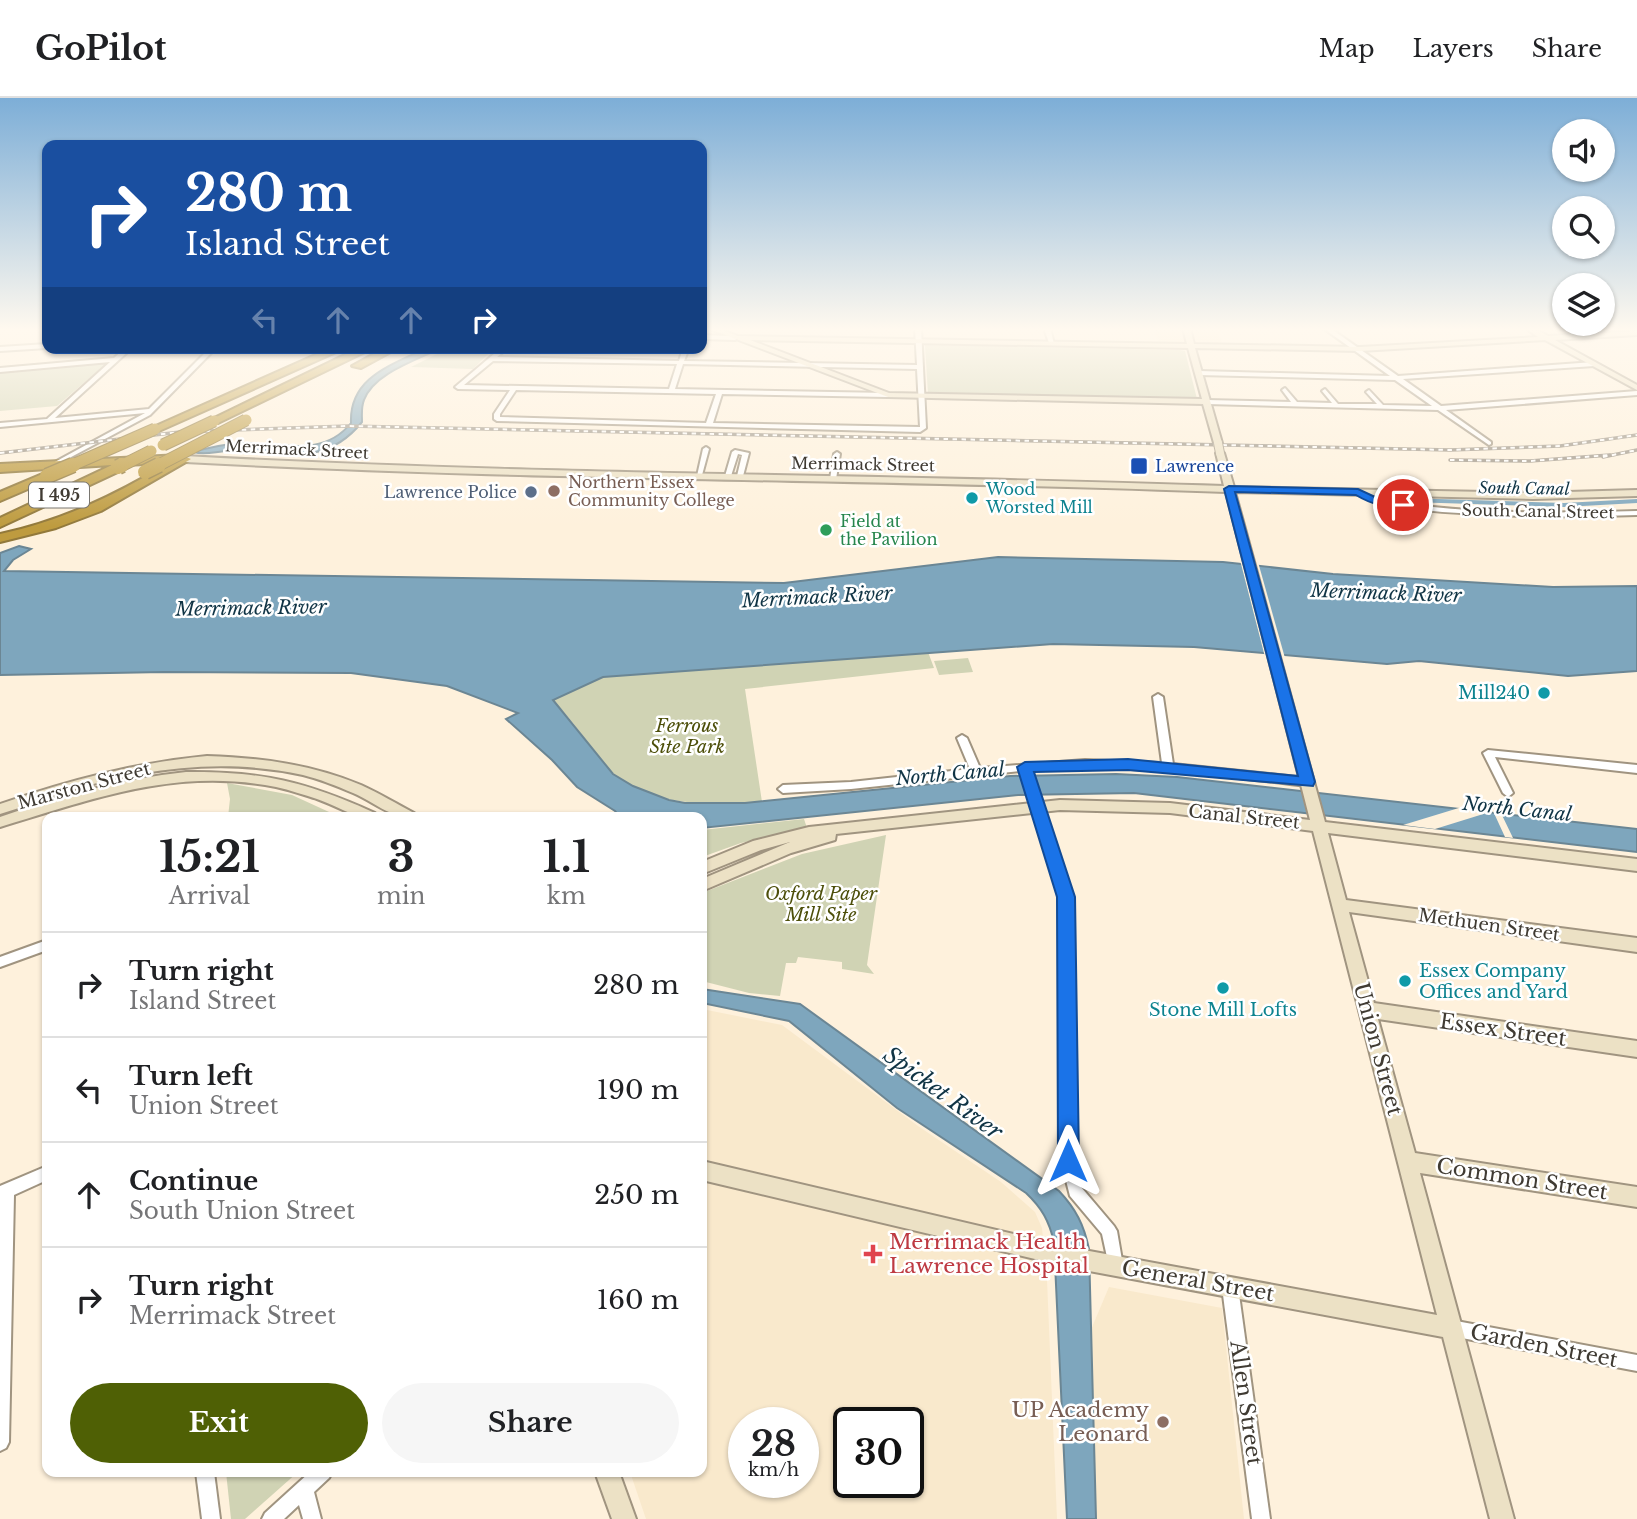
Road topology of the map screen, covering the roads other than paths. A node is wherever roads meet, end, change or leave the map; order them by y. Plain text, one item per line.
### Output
1 (77, 394) edge
2 (168, 394) edge
3 (232, 394) edge
4 (256, 394) edge
5 (270, 394) edge
6 (295, 394) edge
7 (510, 394) edge
8 (718, 394) edge
9 (849, 394) edge
10 (1205, 394) edge
11 (1287, 394) edge
12 (1328, 394) edge
13 (1371, 394) edge
14 (1421, 394) edge
15 (1599, 394) edge
16 (888, 395) joint
17 (920, 396) junction
18 (1207, 402) junction
19 (1295, 404) junction
20 (1338, 406) junction
21 (1382, 407) junction
22 (1441, 408) junction
23 (152, 411) junction
24 (48, 420) junction
25 (709, 424) junction
26 (0, 425) edge
27 (1489, 443) dead end
28 (154, 447) junction
29 (706, 449) dead end
30 (837, 454) dead end
31 (185, 460) junction
32 (56, 463) junction
33 (111, 467) junction
34 (0, 468) edge
35 (699, 475) junction
36 (728, 476) junction
37 (740, 476) junction
38 (833, 479) junction
39 (1229, 489) junction
40 (1358, 492) junction
41 (1637, 494) edge
42 (0, 497) edge
43 (1637, 513) edge
44 (0, 515) edge
45 (0, 523) edge
46 (0, 537) edge
47 (1158, 697) dead end
48 (962, 738) dead end
49 (1168, 767) junction
50 (1637, 769) edge
51 (976, 770) junction
52 (1026, 770) junction
53 (1308, 786) junction
54 (783, 789) dead end
55 (1508, 793) dead end
56 (1037, 802) junction
57 (0, 809) edge
58 (360, 812) edge
59 (400, 812) edge
60 (1318, 820) junction
61 (0, 822) edge
62 (736, 862) junction
63 (1637, 865) edge
64 (707, 867) edge
65 (707, 882) edge
66 (1340, 905) junction
67 (1637, 945) edge
68 (42, 947) edge
69 (0, 962) edge
70 (1368, 1010) junction
71 (1637, 1049) edge
72 (1407, 1161) junction
73 (707, 1172) edge
74 (42, 1175) edge
75 (3, 1192) edge
76 (1637, 1197) edge
77 (1109, 1265) junction
78 (1230, 1287) junction
79 (1451, 1328) junction
80 (1637, 1363) edge
81 (0, 1442) edge
82 (206, 1477) edge
83 (317, 1477) edge
84 (609, 1477) edge
85 (304, 1489) junction
86 (211, 1519) edge
87 (271, 1519) edge
88 (312, 1519) edge
89 (624, 1519) edge
90 (1261, 1519) edge
91 (1502, 1519) edge

1 - 24 street
2 - 23 street
3 - 42 highway, bridge
4 - 28 highway, I 495
5 - 28 highway, I 495, bridge
6 - 46 highway, bridge
7 - 25 street
8 - 25 street
9 - 16 street
10 - 18 main road, Union Street
11 - 19 street
12 - 20 street
13 - 21 street
14 - 22 street
15 - 22 street
16 - 17 main road
17 - 18 main road
17 - 25 street
18 - 19 street
18 - 39 main road, Union Street
19 - 20 street
20 - 21 street
21 - 22 street
22 - 27 street
23 - 24 street
23 - 32 street
24 - 26 street
28 - 33 highway, I 495, bridge
28 - 33 highway, I 495
29 - 35 street
30 - 38 street
31 - 32 highway, Merrimack Street
31 - 35 main road, Merrimack Street
31 - 46 highway
32 - 34 highway, Merrimack Street
33 - 44 highway, I 495
33 - 45 highway, I 495
35 - 36 main road, Merrimack Street
36 - 37 main road, Merrimack Street
36 - 37 street
37 - 38 main road, Merrimack Street
38 - 39 main road, Merrimack Street
39 - 40 main road, Merrimack Street
39 - 53 main road, Union Street
40 - 41 main road, Merrimack Street
40 - 43 street, South Canal Street
47 - 49 street
48 - 51 street
49 - 52 street
49 - 53 street
50 - 55 street
51 - 52 street
51 - 54 street
52 - 56 street
53 - 60 main road, Union Street
56 - 60 main road, Canal Street
56 - 62 main road, Canal Street
56 - 77 street
57 - 59 main road, Marston Street
58 - 61 main road, Marston Street
60 - 63 main road, Canal Street
60 - 66 main road, Union Street
62 - 64 main road, Canal Street
62 - 65 main road, Canal Street
66 - 67 main road, Methuen Street
66 - 70 main road, Union Street
68 - 69 street
70 - 71 main road, Essex Street
70 - 72 main road, Union Street
72 - 76 main road, Common Street
72 - 79 main road, Union Street
73 - 77 main road, General Street
74 - 75 street
75 - 81 street
77 - 78 main road, General Street
78 - 79 main road, General Street
78 - 90 street, Allen Street
79 - 80 street, Garden Street
79 - 91 main road, Union Street
82 - 86 street
83 - 85 street
84 - 89 main road
85 - 87 street
85 - 88 street

